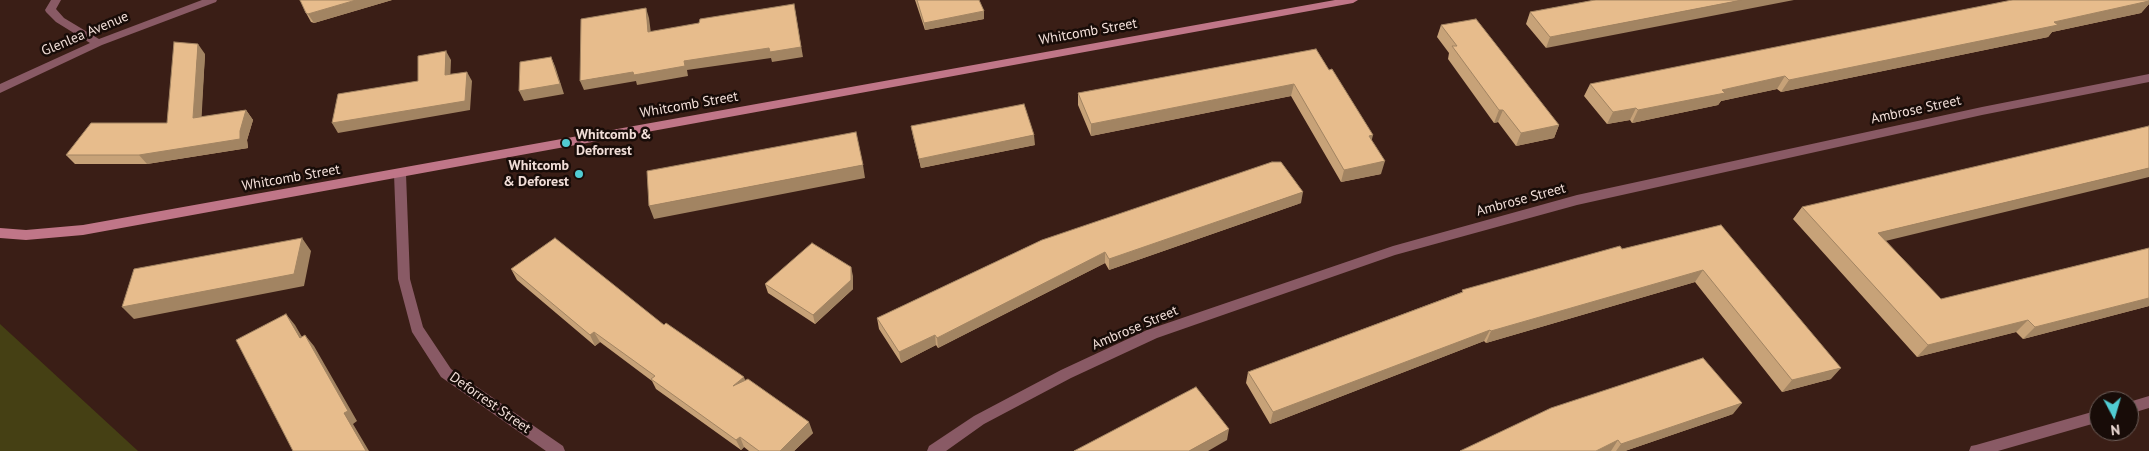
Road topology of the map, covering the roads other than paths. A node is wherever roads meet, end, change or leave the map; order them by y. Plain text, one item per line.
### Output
1 (56, 0) edge
2 (212, 0) edge
3 (1353, 0) edge
4 (98, 43) junction
5 (2149, 78) edge
6 (0, 89) edge
7 (400, 174) junction
8 (0, 233) edge
9 (2089, 419) edge
10 (558, 451) edge
11 (934, 451) edge
12 (1976, 451) edge

1 - 4 street
2 - 4 street, Glenlea Avenue
3 - 7 street, Whitcomb Street
4 - 6 street, Glenlea Avenue
5 - 11 street, Ambrose Street
7 - 8 street, Whitcomb Street
7 - 10 street, Deforrest Street
9 - 12 street

